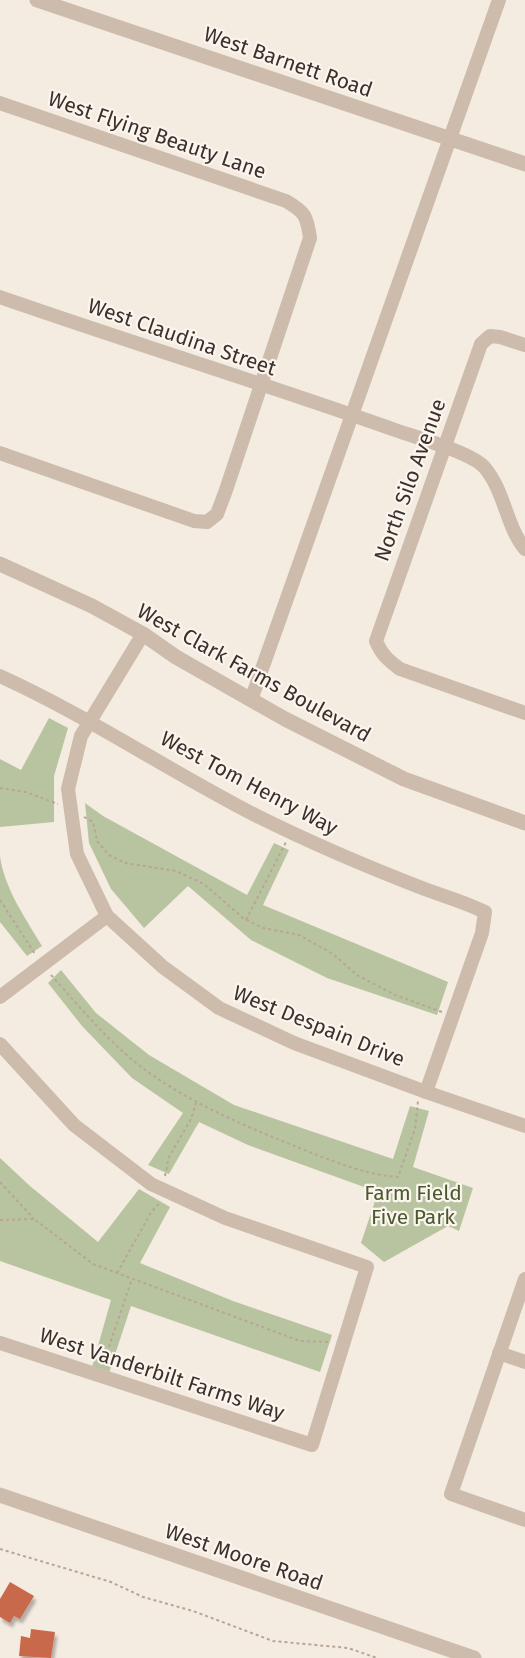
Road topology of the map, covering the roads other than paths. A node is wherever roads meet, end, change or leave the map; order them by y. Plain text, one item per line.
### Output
1 (37, 0) edge
2 (499, 0) edge
3 (0, 103) edge
4 (449, 139) junction
5 (525, 164) edge
6 (0, 297) edge
7 (525, 345) edge
8 (262, 386) junction
9 (351, 415) junction
10 (444, 448) junction
11 (0, 453) edge
12 (525, 549) edge
13 (0, 564) edge
14 (143, 634) junction
15 (0, 676) edge
16 (250, 700) junction
17 (525, 713) edge
18 (90, 722) junction
19 (525, 823) edge
20 (107, 916) junction
21 (0, 997) edge
22 (0, 1044) edge
23 (422, 1090) junction
24 (525, 1126) edge
25 (525, 1279) edge
26 (0, 1343) edge
27 (499, 1353) junction
28 (525, 1362) edge
29 (0, 1495) edge
30 (525, 1520) edge
31 (474, 1658) edge

1 - 4 street, West Barnett Road
2 - 4 street
3 - 8 street, West Flying Beauty Lane
4 - 5 street, West Barnett Road
4 - 9 street
6 - 8 street, West Claudina Street
7 - 10 street, North Silo Avenue
8 - 9 street, West Claudina Street
8 - 11 street
9 - 10 street, West Claudina Street
9 - 16 street
10 - 12 street, West Claudina Street
10 - 17 street, North Silo Avenue
13 - 14 street, West Clark Farms Boulevard
14 - 16 street, West Clark Farms Boulevard
14 - 18 street, West Despain Drive
15 - 18 street, West Tom Henry Way
16 - 19 street, West Clark Farms Boulevard
18 - 20 street, West Despain Drive
18 - 23 street, West Tom Henry Way
20 - 21 street
20 - 23 street, West Despain Drive
22 - 26 street, West Vanderbilt Farms Way
23 - 24 street, West Despain Drive
25 - 27 street
27 - 28 street
27 - 30 street
29 - 31 street, West Moore Road

